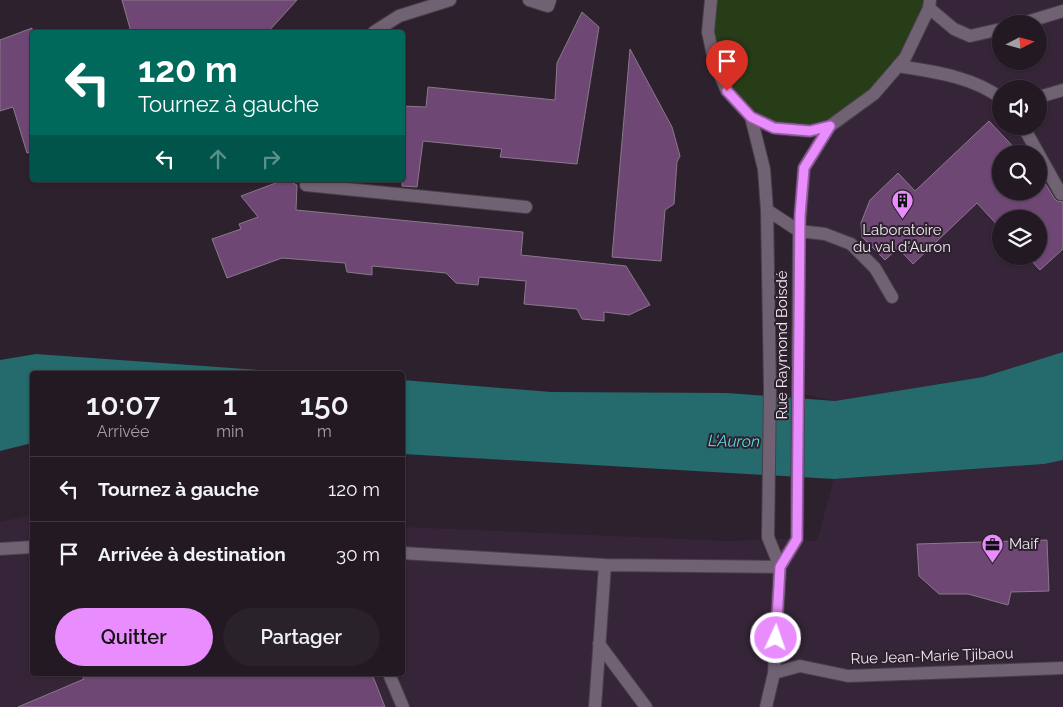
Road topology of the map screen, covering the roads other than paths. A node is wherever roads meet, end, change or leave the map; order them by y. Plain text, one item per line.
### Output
1 (450, 0) edge
2 (529, 0) edge
3 (550, 0) edge
4 (710, 0) edge
5 (930, 4) edge
6 (1063, 11) edge
7 (1048, 16) edge
8 (377, 30) edge
9 (992, 32) edge
10 (898, 66) junction
11 (1063, 90) edge
12 (992, 91) edge
13 (1047, 95) edge
14 (751, 117) junction
15 (830, 126) junction
16 (1028, 135) edge
17 (307, 182) edge
18 (1063, 193) edge
19 (526, 208) dead end
20 (767, 210) junction
21 (799, 231) junction
22 (892, 297) dead end
23 (30, 547) edge
24 (0, 549) edge
25 (405, 552) edge
26 (605, 565) junction
27 (780, 567) junction
28 (599, 644) junction
29 (1063, 668) edge
30 (774, 673) junction
31 (390, 676) edge
32 (403, 707) edge
33 (595, 707) edge
34 (646, 707) edge
35 (766, 707) edge

1 - 8 street
2 - 3 street
4 - 14 street
5 - 9 street
5 - 10 street
6 - 7 street
10 - 12 street
10 - 15 street
11 - 13 street
14 - 15 street
14 - 20 street, Rue Raymond Boisdé
15 - 21 street, Rue Raymond Boisdé
16 - 18 street
17 - 19 street
20 - 21 street
20 - 27 street, Rue Raymond Boisdé
21 - 22 street
21 - 27 street, Rue Raymond Boisdé
23 - 24 street
25 - 26 street
26 - 27 street
26 - 28 street
27 - 30 street, Rue Raymond Boisdé
28 - 33 street
28 - 34 street
29 - 30 street, Rue Jean-Marie Tjibaou
30 - 35 street, Rue Raymond Boisdé
31 - 32 street

